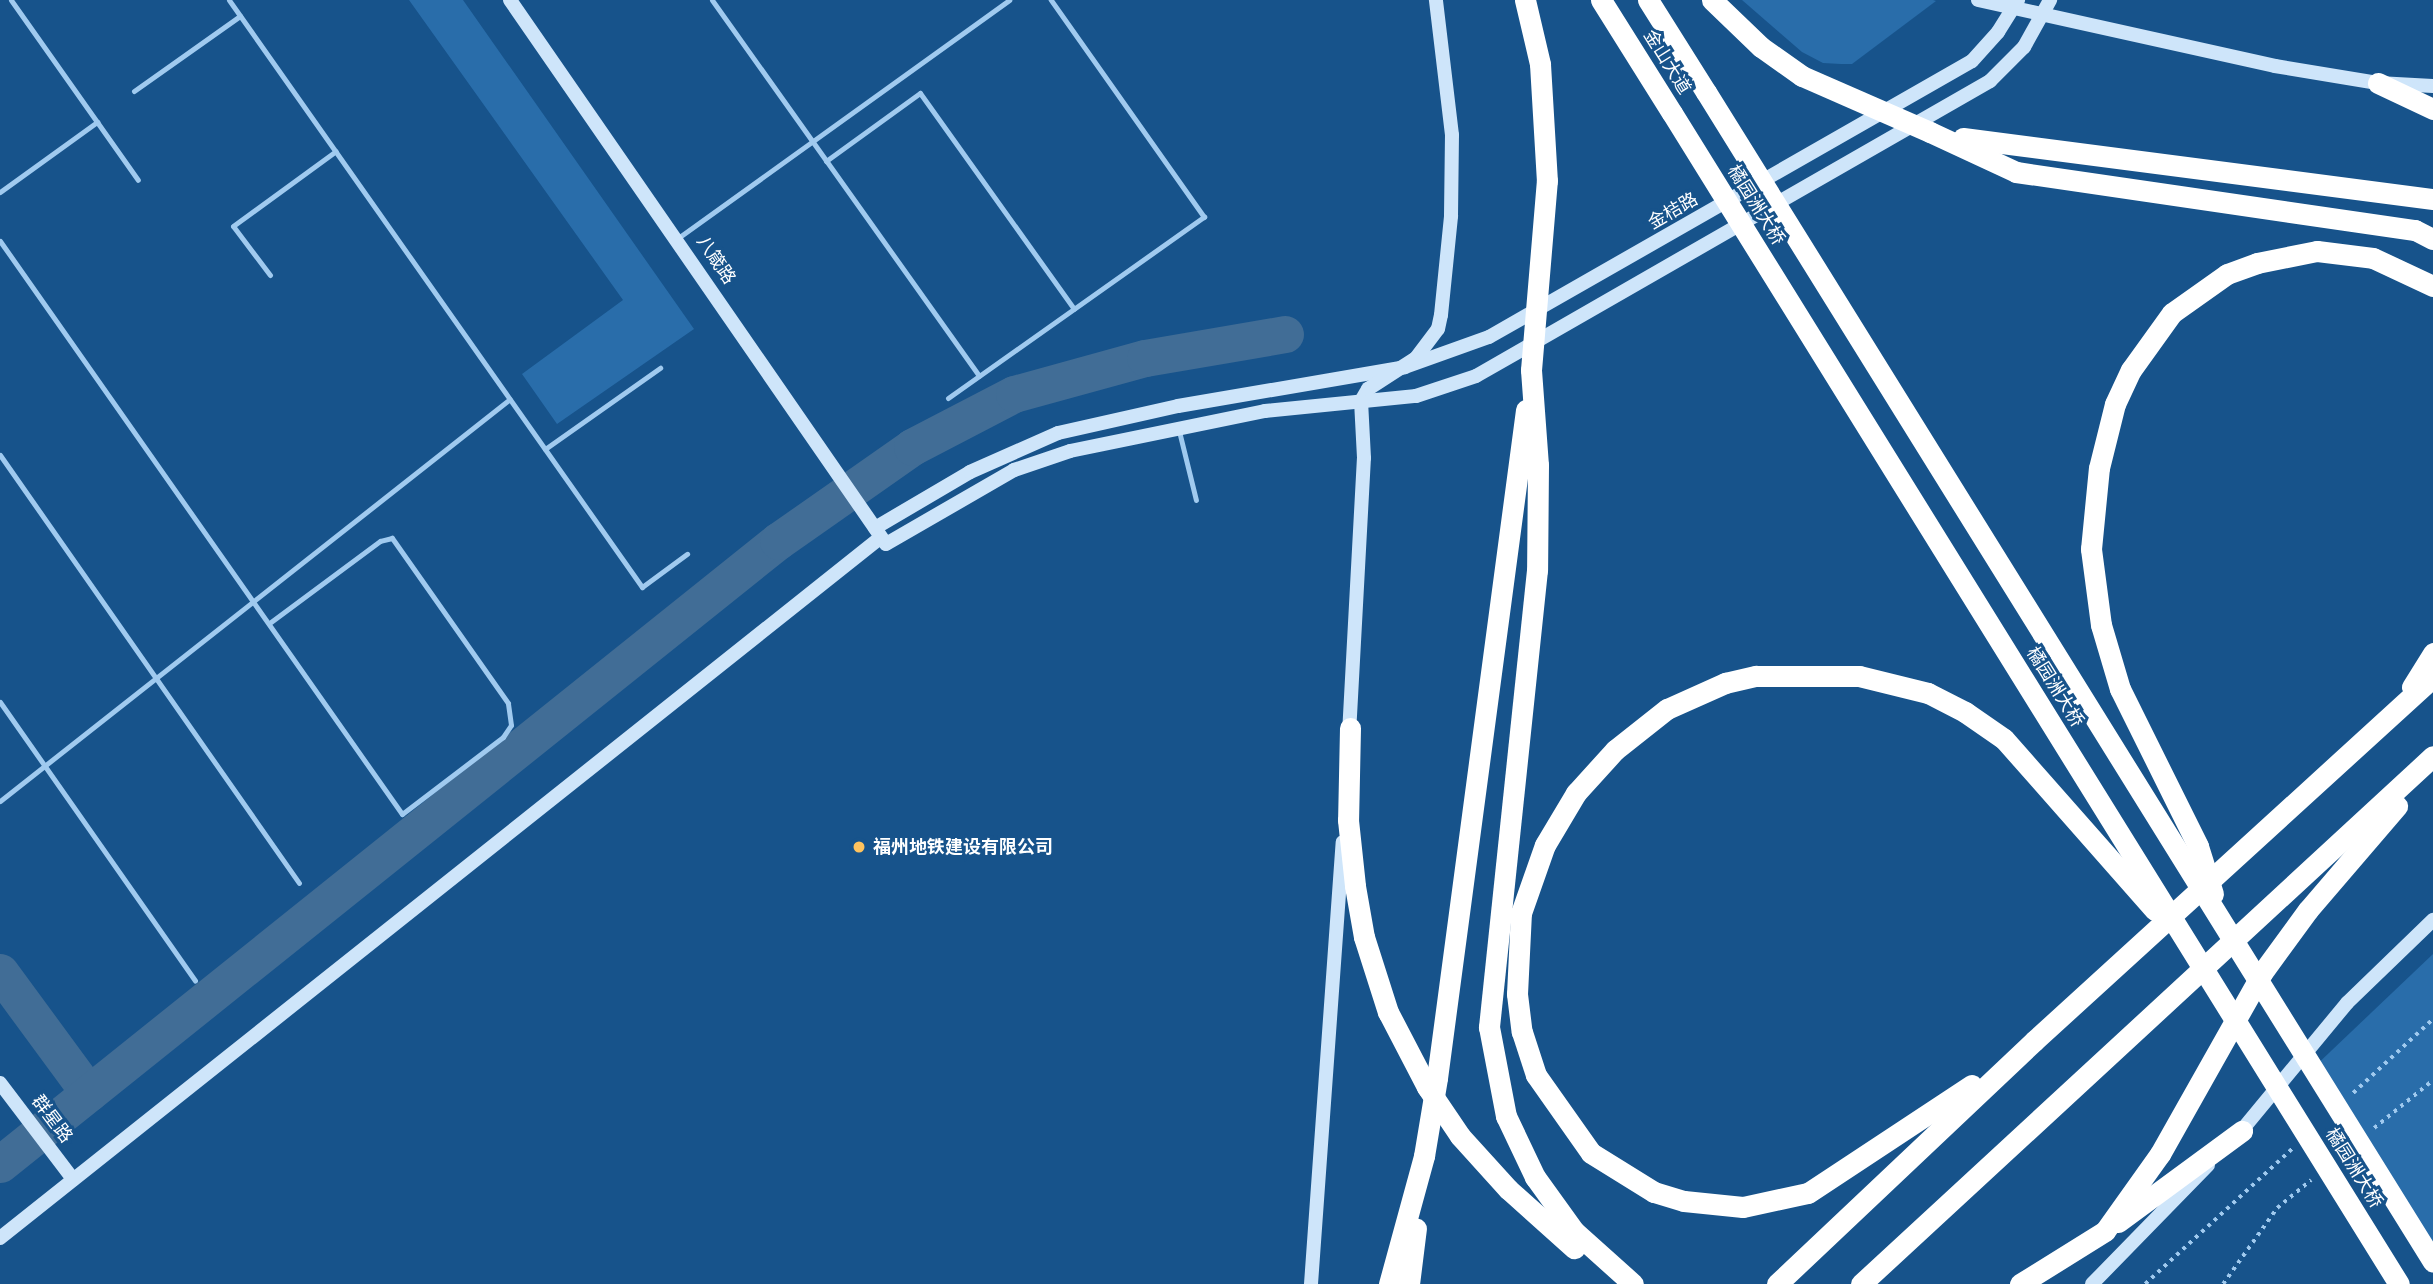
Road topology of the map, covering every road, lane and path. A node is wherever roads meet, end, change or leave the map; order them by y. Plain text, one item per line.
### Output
1 (11, 0) edge
2 (229, 0) edge
3 (510, 0) edge
4 (712, 0) edge
5 (1009, 0) edge
6 (1051, 0) edge
7 (1436, 0) edge
8 (1525, 0) edge
9 (1601, 0) edge
10 (1648, 0) edge
11 (1712, 0) edge
12 (1978, 0) edge
13 (2050, 0) edge
14 (2015, 4) edge
15 (2042, 13) junction
16 (240, 16) junction
17 (2378, 83) junction
18 (2433, 86) edge
19 (134, 91) dead end
20 (1706, 92) joint
21 (2433, 109) edge
22 (1672, 113) joint
23 (97, 122) junction
24 (1930, 132) junction
25 (812, 142) junction
26 (336, 151) junction
27 (826, 161) junction
28 (138, 180) dead end
29 (0, 192) edge
30 (2433, 199) edge
31 (678, 238) junction
32 (2433, 239) edge
33 (0, 241) edge
34 (270, 275) dead end
35 (2433, 286) edge
36 (1074, 309) junction
37 (660, 368) dead end
38 (1405, 368) junction
39 (1531, 370) junction
40 (979, 376) junction
41 (948, 398) dead end
42 (510, 399) junction
43 (1361, 401) junction
44 (1178, 426) junction
45 (545, 449) junction
46 (0, 455) edge
47 (1196, 500) dead end
48 (881, 537) junction
49 (687, 554) dead end
50 (255, 599) junction
51 (271, 622) junction
52 (2433, 653) edge
53 (2433, 677) edge
54 (155, 678) junction
55 (0, 702) edge
56 (2390, 716) junction
57 (1349, 728) junction
58 (2433, 756) edge
59 (44, 765) junction
60 (2433, 768) edge
61 (0, 801) edge
62 (299, 883) dead end
63 (2433, 920) edge
64 (2224, 926) junction
65 (2190, 948) junction
66 (195, 980) dead end
67 (2433, 1019) edge
68 (2034, 1041) junction
69 (0, 1083) edge
70 (2348, 1098) dead end
71 (2242, 1132) junction
72 (2297, 1144) dead end
73 (1424, 1156) junction
74 (73, 1179) junction
75 (2105, 1231) junction
76 (0, 1238) edge
77 (2433, 1262) edge
78 (1311, 1284) edge
79 (1389, 1284) edge
80 (1409, 1284) edge
81 (1617, 1284) edge
82 (1633, 1284) edge
83 (1777, 1284) edge
84 (1861, 1284) edge
85 (2020, 1284) edge
86 (2092, 1284) edge
87 (2145, 1284) edge
88 (2399, 1284) edge

1 - 23 lane
2 - 16 lane
3 - 31 main road, 八箴路
4 - 25 lane
5 - 25 lane
6 - 36 lane
7 - 38 main road
8 - 39 highway, bridge
9 - 22 highway, 金山大道
10 - 20 highway, 金山大道
11 - 24 highway, bridge
12 - 14 main road
13 - 15 main road
14 - 15 main road
14 - 38 main road, 金桔路
15 - 17 main road
15 - 43 main road
16 - 19 lane
16 - 26 lane
17 - 18 main road
17 - 21 highway
20 - 64 highway, 橘园洲大桥, bridge
22 - 65 highway, 橘园洲大桥, bridge
23 - 28 lane
23 - 29 lane
24 - 30 highway
24 - 32 highway
25 - 27 lane
25 - 31 lane
26 - 34 lane
26 - 42 lane
27 - 36 lane
27 - 40 lane
31 - 48 main road, 八箴路
33 - 50 lane
35 - 64 highway, bridge
36 - 40 lane
37 - 45 lane
38 - 43 main road
38 - 48 main road, 金桔路
39 - 73 highway, bridge
39 - 82 highway
40 - 41 lane
42 - 45 lane
42 - 50 lane
43 - 44 main road
43 - 57 main road
44 - 47 lane
44 - 48 main road
45 - 49 lane
46 - 54 lane
48 - 74 main road
50 - 51 lane
50 - 54 lane
51 - 51 lane
52 - 56 highway
53 - 56 highway
54 - 59 lane
54 - 62 lane
55 - 59 lane
56 - 68 highway
57 - 78 main road
57 - 81 highway
58 - 84 highway
59 - 61 lane
59 - 66 lane
60 - 75 highway
63 - 71 main road
64 - 77 highway, 橘园洲大桥, bridge
65 - 68 highway, bridge
65 - 88 highway, 橘园洲大桥, bridge
67 - 70 path
68 - 83 highway
69 - 74 main road, 群星路
71 - 75 highway
71 - 86 main road
72 - 87 path
73 - 79 highway
73 - 80 highway
74 - 76 main road
75 - 85 highway

